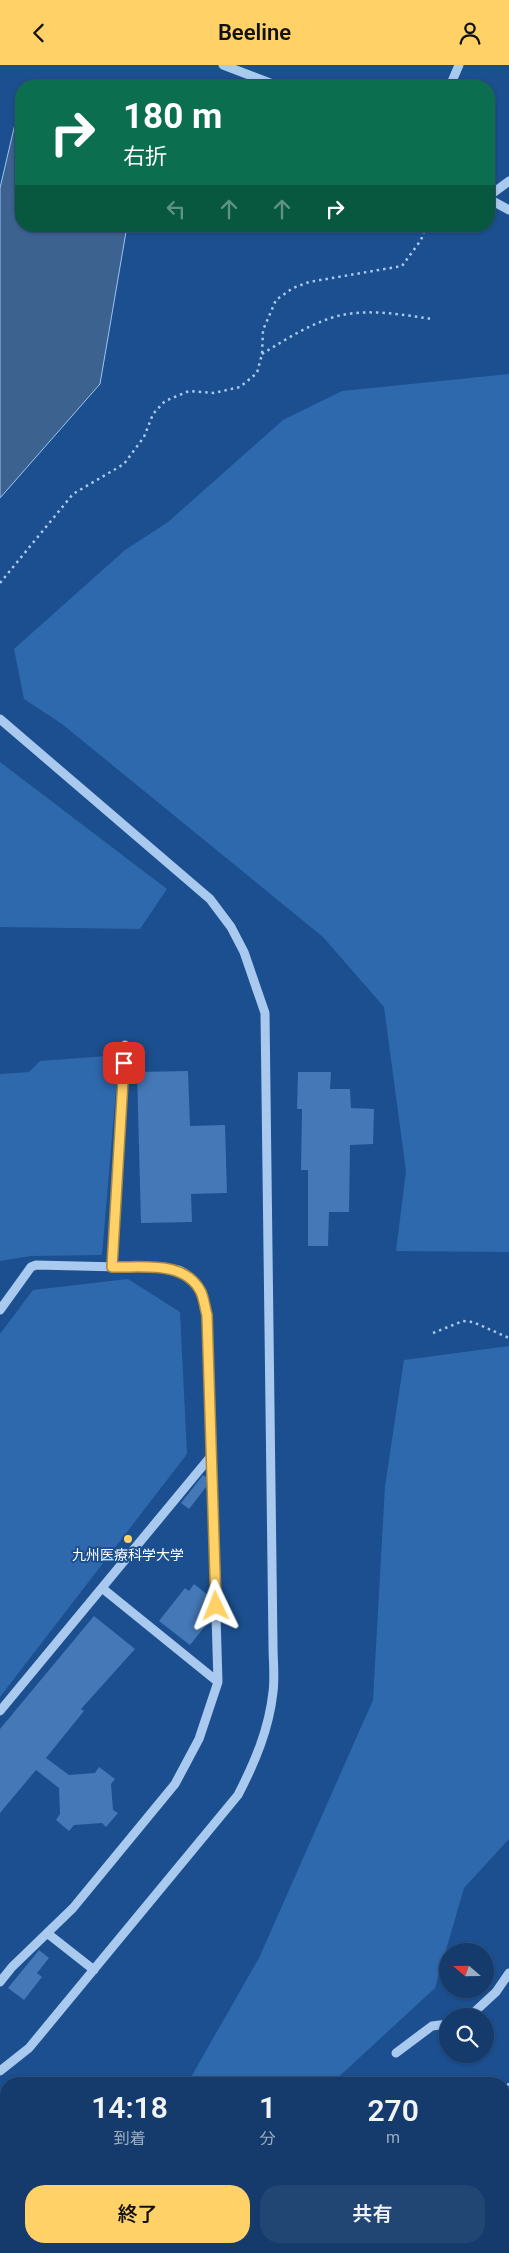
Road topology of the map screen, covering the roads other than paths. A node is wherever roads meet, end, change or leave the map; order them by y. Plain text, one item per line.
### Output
1 (223, 65) edge
2 (459, 65) edge
3 (262, 80) edge
4 (453, 80) edge
5 (509, 181) edge
6 (495, 192) edge
7 (495, 201) edge
8 (509, 210) edge
9 (0, 719) edge
10 (125, 1045) dead end
11 (112, 1267) junction
12 (0, 1310) edge
13 (211, 1455) junction
14 (102, 1588) junction
15 (218, 1682) junction
16 (0, 1711) edge
17 (47, 1933) junction
18 (94, 1970) junction
19 (509, 1973) edge
20 (0, 1982) edge
21 (479, 2008) edge
22 (439, 2025) edge
23 (396, 2053) dead end
24 (0, 2071) edge

1 - 3 street
2 - 4 street
5 - 6 street
7 - 8 street
9 - 18 street
10 - 11 street
11 - 12 street
11 - 13 street
13 - 14 street
13 - 15 street
14 - 15 street
14 - 16 street
15 - 17 street
17 - 18 street
17 - 20 street
18 - 24 street
19 - 21 street
22 - 23 street

